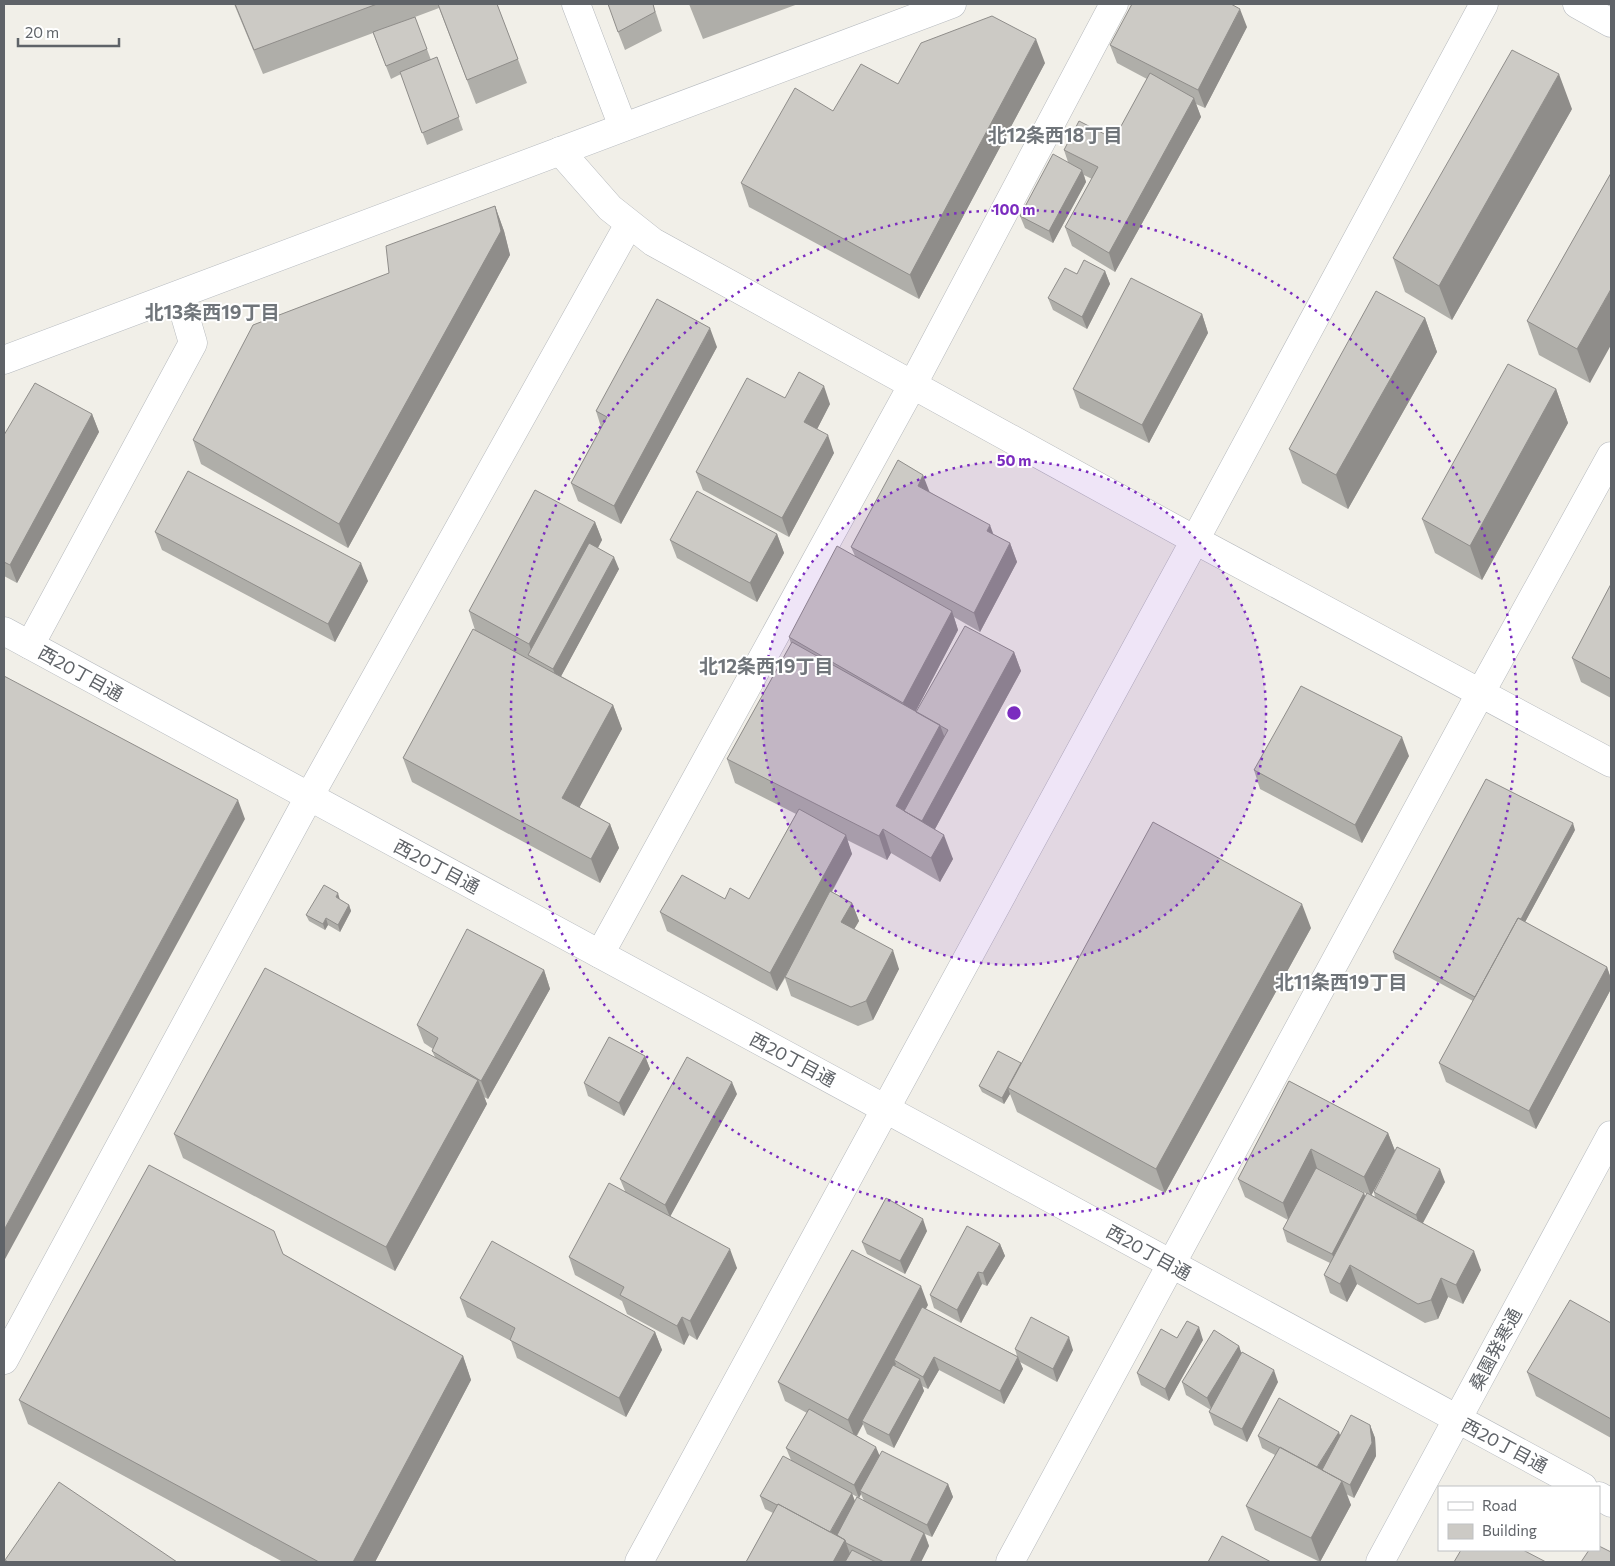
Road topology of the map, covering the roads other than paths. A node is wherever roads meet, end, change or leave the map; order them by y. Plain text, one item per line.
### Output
1 (576, 4) edge
2 (952, 4) edge
3 (1114, 4) edge
4 (1484, 4) edge
5 (1577, 4) edge
6 (1611, 23) edge
7 (623, 127) junction
8 (560, 151) junction
9 (629, 224) junction
10 (179, 295) junction
11 (4, 360) edge
12 (913, 384) junction
13 (1611, 456) edge
14 (1195, 540) junction
15 (4, 631) edge
16 (30, 645) junction
17 (1481, 692) junction
18 (1611, 763) edge
19 (309, 797) junction
20 (600, 954) junction
21 (886, 1109) junction
22 (1611, 1135) edge
23 (1172, 1264) junction
24 (4, 1360) edge
25 (1457, 1419) junction
26 (1581, 1486) edge
27 (1600, 1497) edge
28 (1611, 1503) edge
29 (639, 1562) edge
30 (1010, 1562) edge
31 (1380, 1562) edge

1 - 7 street
2 - 7 street
3 - 12 street
4 - 14 street
5 - 6 street
7 - 8 street
8 - 9 street
8 - 10 street
9 - 12 street
9 - 19 street
10 - 11 street
10 - 16 street
12 - 14 street
12 - 20 street
13 - 17 street
14 - 17 street
14 - 21 street
15 - 16 street, 西20丁目通
16 - 19 street, 西20丁目通
17 - 18 street
17 - 23 street
19 - 20 street, 西20丁目通
19 - 24 street
20 - 21 street, 西20丁目通
21 - 23 street, 西20丁目通
21 - 29 street
22 - 25 street, 桑園発寒通
23 - 25 street, 西20丁目通
23 - 30 street
25 - 26 street, 西20丁目通
25 - 31 street, 桑園発寒通
27 - 28 street

